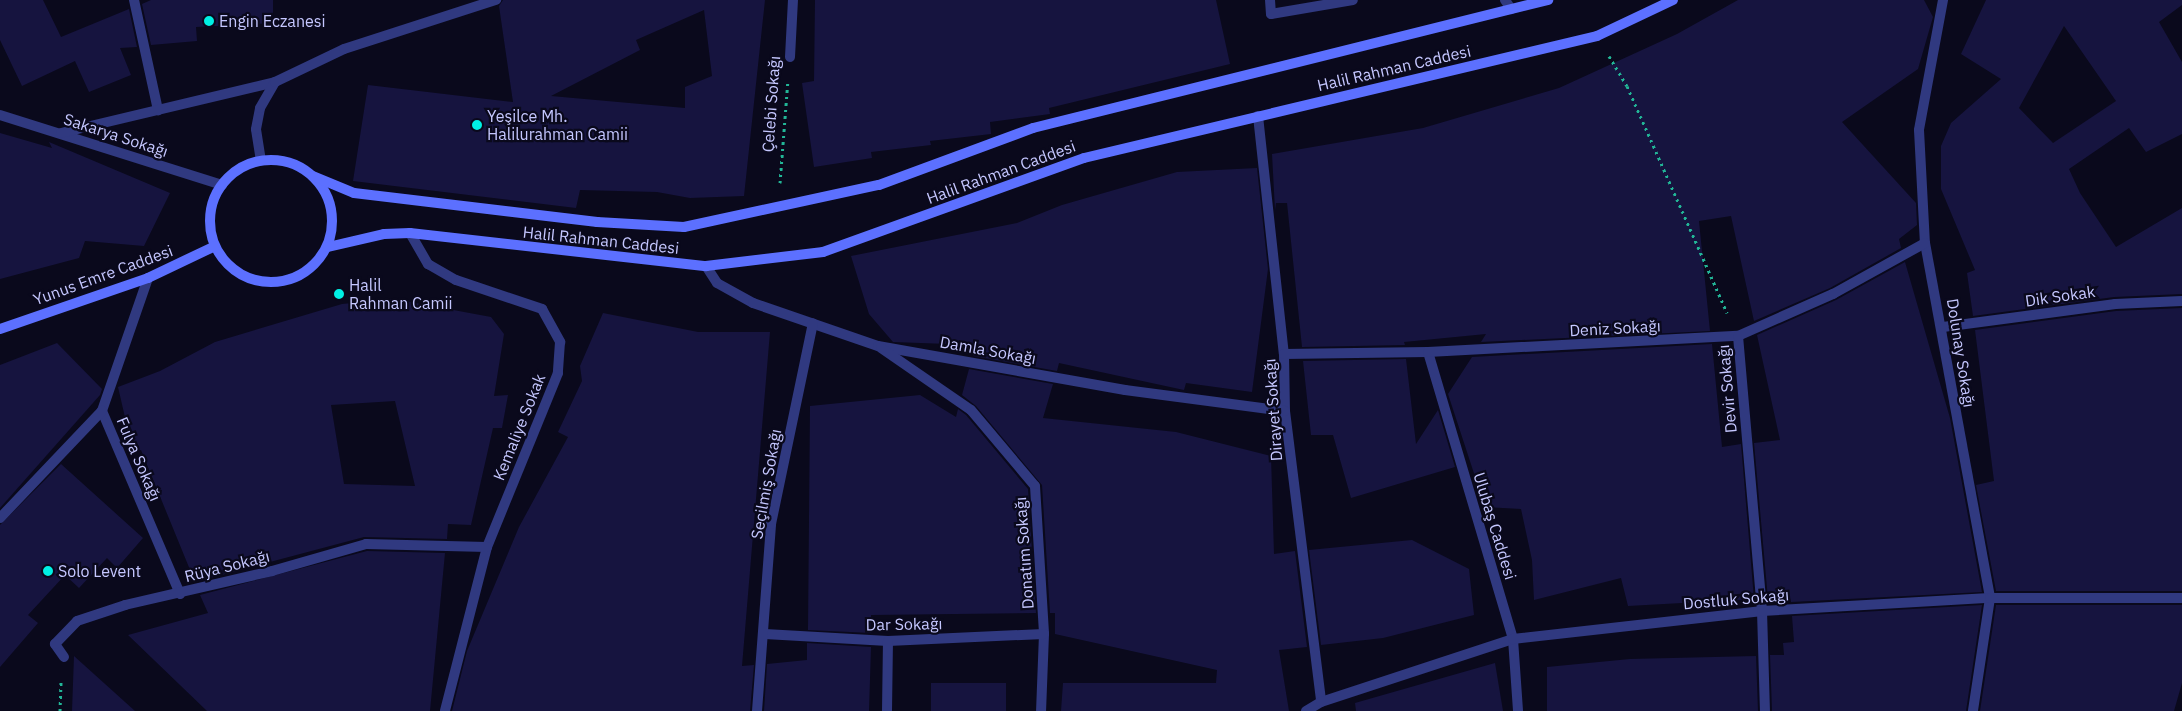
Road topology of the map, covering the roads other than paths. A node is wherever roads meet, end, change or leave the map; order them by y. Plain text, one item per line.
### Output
1 (134, 0) edge
2 (496, 0) edge
3 (793, 0) edge
4 (1270, 0) edge
5 (1353, 0) edge
6 (1673, 0) edge
7 (1944, 0) edge
8 (1541, 1) edge
9 (1508, 4) edge
10 (790, 57) road end
11 (275, 82) junction
12 (158, 110) junction
13 (0, 115) edge
14 (1258, 116) junction
15 (60, 134) junction
16 (261, 161) junction
17 (313, 176) junction
18 (222, 185) junction
19 (410, 234) junction
20 (1925, 243) junction
21 (215, 246) junction
22 (328, 247) junction
23 (706, 266) junction
24 (148, 278) junction
25 (2182, 301) edge
26 (813, 323) junction
27 (1943, 326) junction
28 (0, 329) edge
29 (1738, 336) junction
30 (878, 346) junction
31 (1428, 352) junction
32 (1284, 354) junction
33 (102, 411) junction
34 (1285, 411) junction
35 (0, 518) edge
36 (487, 546) junction
37 (180, 594) junction
38 (1990, 598) junction
39 (2182, 598) edge
40 (1762, 610) junction
41 (765, 634) junction
42 (1044, 634) junction
43 (1513, 639) junction
44 (888, 641) junction
45 (64, 657) road end
46 (1321, 702) junction
47 (445, 711) edge
48 (757, 711) edge
49 (887, 711) edge
50 (1041, 711) edge
51 (1306, 711) edge
52 (1518, 711) edge
53 (1765, 711) edge
54 (1973, 711) edge

1 - 12 street
2 - 11 street
3 - 10 street, Çelebi Sokağı
4 - 5 street
6 - 14 street, Halil Rahman Caddesi
7 - 20 street, Dolunay Sokağı
8 - 9 street, Halil Rahman Caddesi
9 - 17 street, Halil Rahman Caddesi
11 - 12 street
11 - 16 street
12 - 15 street
13 - 15 street, Sakarya Sokağı
14 - 23 street, Halil Rahman Caddesi
14 - 32 street, Dirayet Sokağı
15 - 18 street, Sakarya Sokağı
16 - 17 street
16 - 18 street
17 - 22 street
18 - 21 street
19 - 22 street, Halil Rahman Caddesi
19 - 23 street, Halil Rahman Caddesi
19 - 36 street, Kemaliye Sokak
20 - 27 street, Dolunay Sokağı
20 - 29 street, Deniz Sokağı
21 - 22 street
21 - 24 street, Yunus Emre Caddesi
23 - 26 street, Damla Sokağı
24 - 28 street, Yunus Emre Caddesi
24 - 33 street, Fulya Sokağı
25 - 27 street, Dik Sokak
26 - 30 street, Damla Sokağı
26 - 41 street, Seçilmiş Sokağı
27 - 38 street, Dolunay Sokağı
29 - 31 street, Deniz Sokağı
29 - 40 street, Devir Sokağı
30 - 34 street, Damla Sokağı
30 - 42 street, Donatım Sokağı
31 - 32 street, Deniz Sokağı
31 - 43 street, Ulubaş Caddesi
32 - 34 street, Dirayet Sokağı
33 - 35 street
33 - 37 street, Fulya Sokağı
34 - 46 street, Dirayet Sokağı
36 - 37 street, Rüya Sokağı
36 - 47 street, Kemaliye Sokak
37 - 45 street, Rüya Sokağı
38 - 39 street, Dostluk Sokağı
38 - 40 street, Dostluk Sokağı
38 - 54 street, Dolunay Sokağı
40 - 43 street, Dostluk Sokağı
40 - 53 street, Devir Sokağı
41 - 44 street, Dar Sokağı
41 - 48 street, Seçilmiş Sokağı
42 - 44 street, Dar Sokağı
42 - 50 street, Donatım Sokağı
43 - 46 street, Dostluk Sokağı
43 - 52 street, Ulubaş Caddesi
44 - 49 street
46 - 51 street, Dostluk Sokağı

